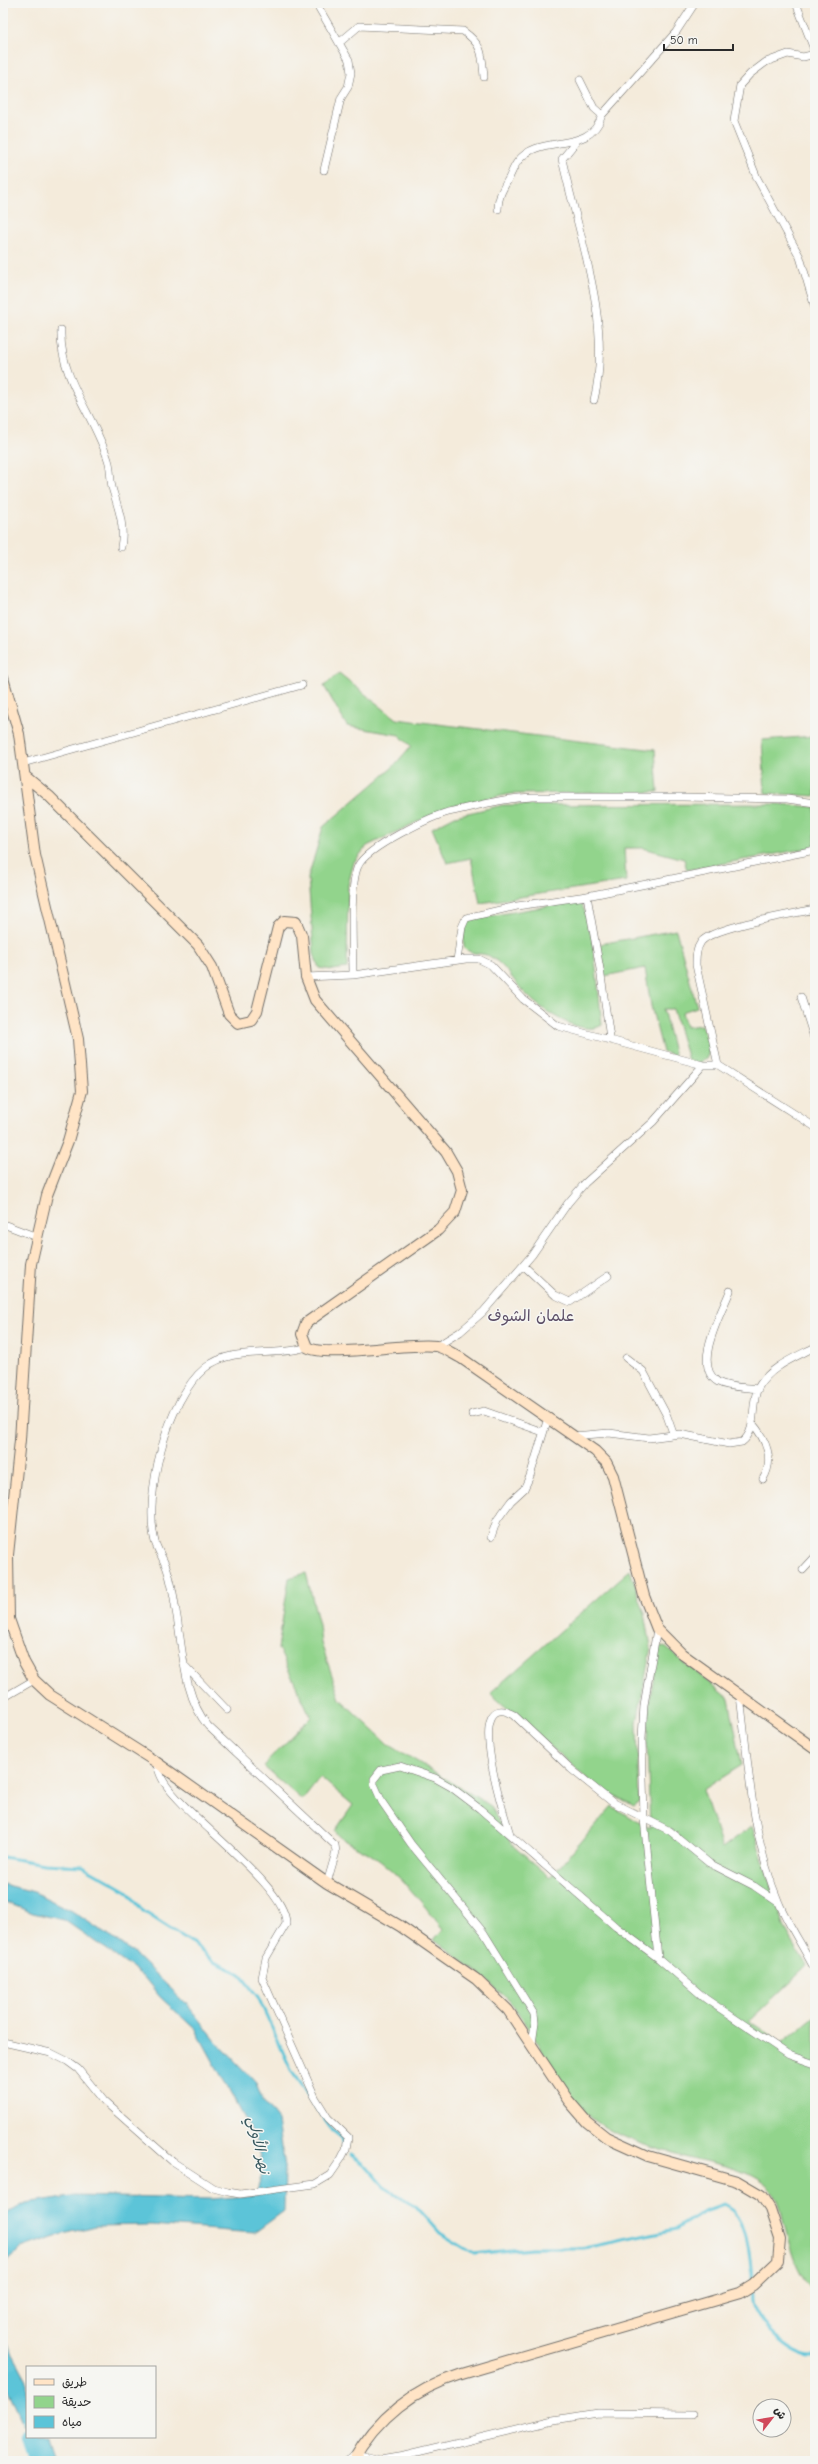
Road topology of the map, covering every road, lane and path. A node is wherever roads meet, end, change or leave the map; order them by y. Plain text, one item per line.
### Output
1 (316, 3) edge
2 (695, 3) edge
3 (796, 3) edge
4 (339, 43) junction
5 (815, 53) edge
6 (484, 77) dead end
7 (580, 80) dead end
8 (602, 115) junction
9 (576, 142) junction
10 (324, 170) dead end
11 (498, 209) dead end
12 (815, 308) edge
13 (61, 330) dead end
14 (594, 400) dead end
15 (121, 547) dead end
16 (3, 678) edge
17 (302, 685) dead end
18 (23, 763) junction
19 (25, 776) junction
20 (815, 803) edge
21 (815, 850) edge
22 (587, 896) junction
23 (815, 909) edge
24 (457, 960) junction
25 (353, 975) junction
26 (306, 977) junction
27 (802, 997) dead end
28 (610, 1038) junction
29 (815, 1041) edge
30 (703, 1065) junction
31 (718, 1065) junction
32 (815, 1127) edge
33 (3, 1224) edge
34 (37, 1237) junction
35 (524, 1266) junction
36 (608, 1276) dead end
37 (730, 1291) dead end
38 (437, 1346) junction
39 (307, 1347) junction
40 (815, 1347) edge
41 (626, 1358) dead end
42 (758, 1389) junction
43 (472, 1414) dead end
44 (548, 1418) junction
45 (752, 1423) junction
46 (543, 1432) junction
47 (673, 1433) junction
48 (573, 1436) junction
49 (763, 1479) dead end
50 (491, 1537) dead end
51 (815, 1558) edge
52 (803, 1570) dead end
53 (657, 1630) junction
54 (186, 1667) junction
55 (34, 1680) junction
56 (740, 1696) junction
57 (3, 1698) edge
58 (227, 1710) dead end
59 (815, 1749) edge
60 (156, 1762) junction
61 (644, 1819) junction
62 (510, 1834) junction
63 (327, 1883) junction
64 (779, 1903) junction
65 (658, 1958) junction
66 (815, 1970) edge
67 (3, 2042) edge
68 (532, 2044) junction
69 (815, 2064) edge
70 (693, 2414) dead end
71 (355, 2457) edge
72 (346, 2461) edge

1 - 4 street
2 - 8 street
3 - 5 street
4 - 6 street
4 - 10 street
5 - 12 street
7 - 8 street
8 - 9 street
9 - 11 street
9 - 14 street
13 - 15 street
16 - 18 main road
17 - 18 street
18 - 19 main road
19 - 26 main road
19 - 34 main road
20 - 25 street
21 - 22 street
22 - 24 street
22 - 28 street
23 - 31 street
24 - 25 street
24 - 28 street
25 - 26 street
26 - 39 main road
27 - 29 street
28 - 30 street
30 - 31 street
30 - 35 street
31 - 32 street
33 - 34 street
34 - 55 main road
35 - 36 street
35 - 38 street
37 - 42 street
38 - 39 main road
38 - 44 main road
39 - 54 street
40 - 42 street
41 - 47 street
42 - 45 street
43 - 46 street
44 - 46 street
44 - 48 main road
45 - 47 street
45 - 49 street
46 - 50 street
47 - 48 street
48 - 53 main road
51 - 52 street
53 - 56 main road
53 - 61 street
54 - 58 street
54 - 63 street
55 - 57 street
55 - 60 main road
56 - 59 main road
56 - 64 street
60 - 63 main road
60 - 67 street
61 - 62 street
61 - 64 street
61 - 65 street
62 - 65 street
62 - 68 street
63 - 68 main road
64 - 66 street
65 - 69 street
68 - 71 main road
70 - 71 street
71 - 72 street

